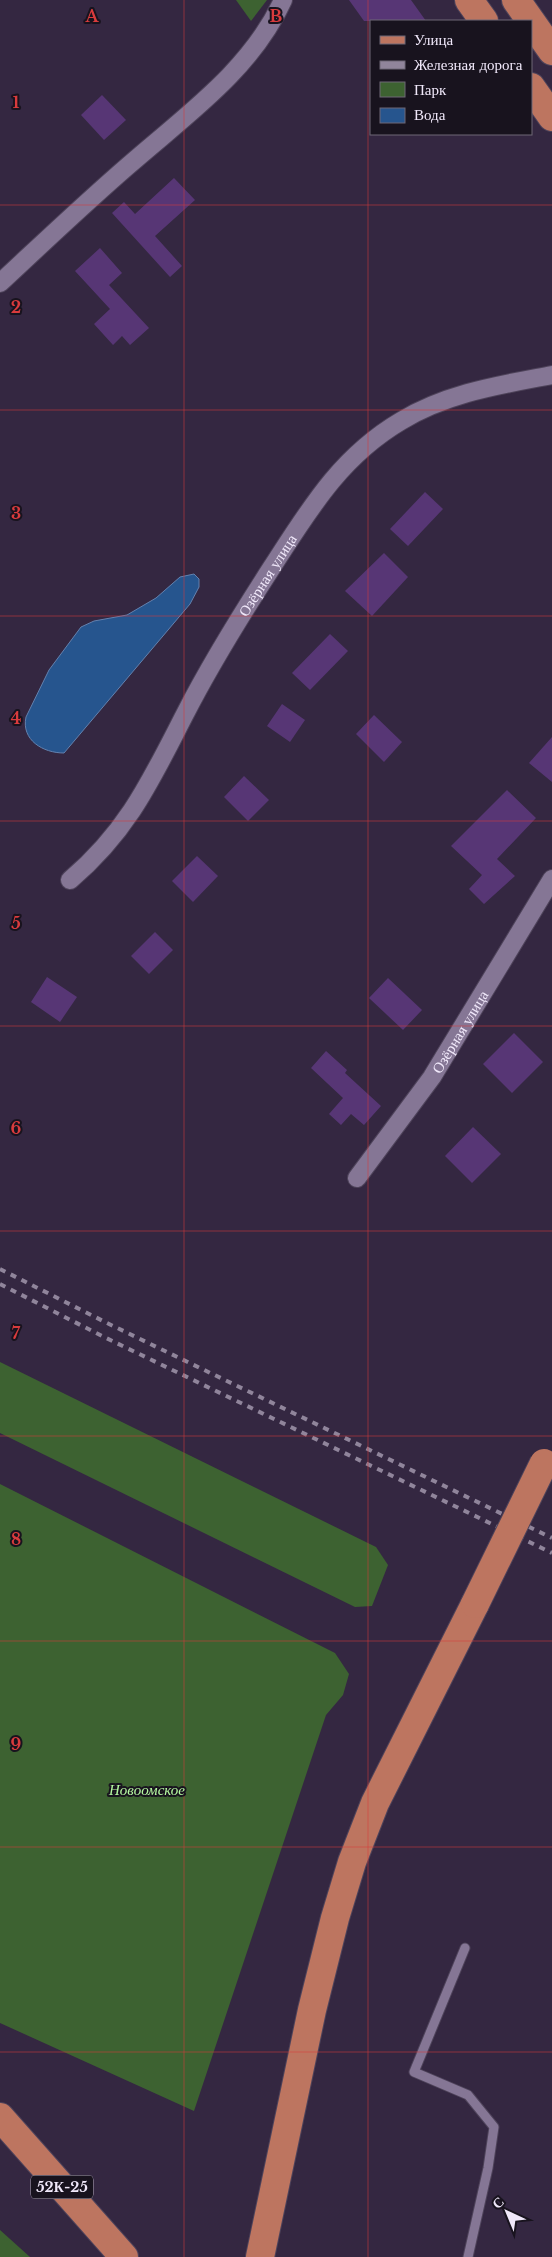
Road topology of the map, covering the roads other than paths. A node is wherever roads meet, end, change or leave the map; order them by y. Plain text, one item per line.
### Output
1 (283, 0) edge
2 (470, 0) edge
3 (516, 0) edge
4 (483, 20) edge
5 (530, 20) edge
6 (532, 23) edge
7 (552, 51) edge
8 (532, 88) edge
9 (552, 117) edge
10 (0, 283) edge
11 (552, 375) edge
12 (552, 879) edge
13 (70, 880) dead end
14 (357, 1178) dead end
15 (548, 1455) edge
16 (464, 1948) dead end
17 (0, 2117) edge
18 (124, 2257) edge
19 (260, 2257) edge
20 (468, 2257) edge

1 - 10 street
2 - 4 main road
3 - 5 main road
6 - 7 main road
8 - 9 main road
11 - 13 street, Озёрная улица
12 - 14 street, Озёрная улица
15 - 19 main road, bridge
16 - 20 lane
17 - 18 main road, 52К-25

